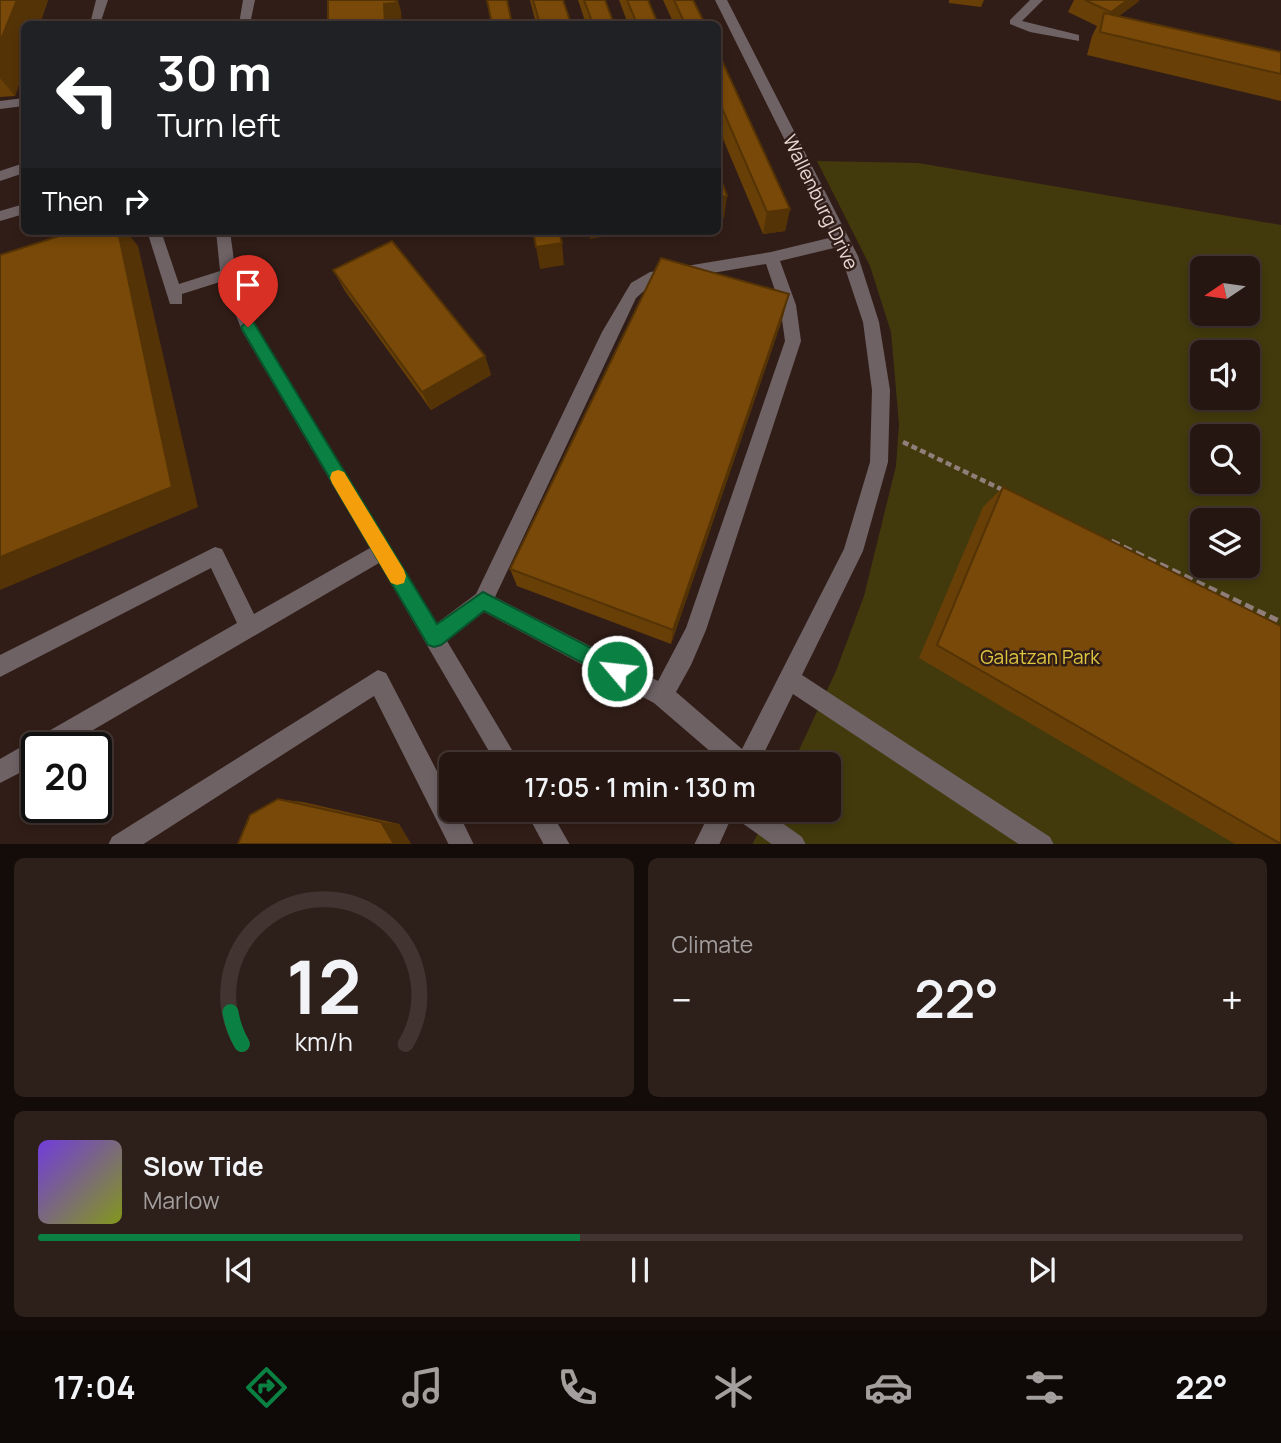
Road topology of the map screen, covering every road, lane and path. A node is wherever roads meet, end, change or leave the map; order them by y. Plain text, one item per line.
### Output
1 (102, 0) edge
2 (249, 0) edge
3 (722, 0) edge
4 (1037, 0) edge
5 (95, 21) edge
6 (246, 21) edge
7 (1075, 38) dead end
8 (21, 102) edge
9 (0, 105) edge
10 (21, 170) edge
11 (0, 176) edge
12 (21, 210) edge
13 (0, 216) edge
14 (155, 235) edge
15 (223, 235) edge
16 (843, 240) junction
17 (771, 258) junction
18 (228, 274) junction
19 (880, 431) junction
20 (1018, 497) edge
21 (1105, 538) edge
22 (382, 551) junction
23 (483, 601) junction
24 (1281, 622) edge
25 (250, 627) junction
26 (434, 638) junction
27 (0, 666) edge
28 (789, 679) junction
29 (662, 695) junction
30 (69, 732) edge
31 (500, 752) edge
32 (730, 752) edge
33 (752, 752) edge
34 (21, 760) edge
35 (0, 772) edge
36 (439, 787) edge
37 (454, 822) edge
38 (544, 822) edge
39 (717, 822) edge
40 (760, 822) edge
41 (122, 844) edge
42 (462, 844) edge
43 (557, 844) edge
44 (706, 844) edge
45 (793, 844) edge
46 (1040, 844) edge

1 - 5 street
2 - 6 street
3 - 16 street, Wallenburg Drive
4 - 7 street
8 - 9 street
10 - 11 street
12 - 13 street
14 - 18 street
15 - 18 street
16 - 17 street
16 - 19 street, Wallenburg Drive
17 - 23 street
17 - 29 street
18 - 22 street
19 - 20 path
19 - 28 street, Wallenburg Drive
21 - 24 path
22 - 25 street
22 - 26 street
23 - 26 street
23 - 29 street
25 - 27 street
25 - 30 street
26 - 31 street
28 - 33 street, Wallenburg Drive
28 - 46 street
29 - 32 street
34 - 35 street
36 - 41 street
37 - 42 street
38 - 43 street
39 - 44 street
40 - 45 street

